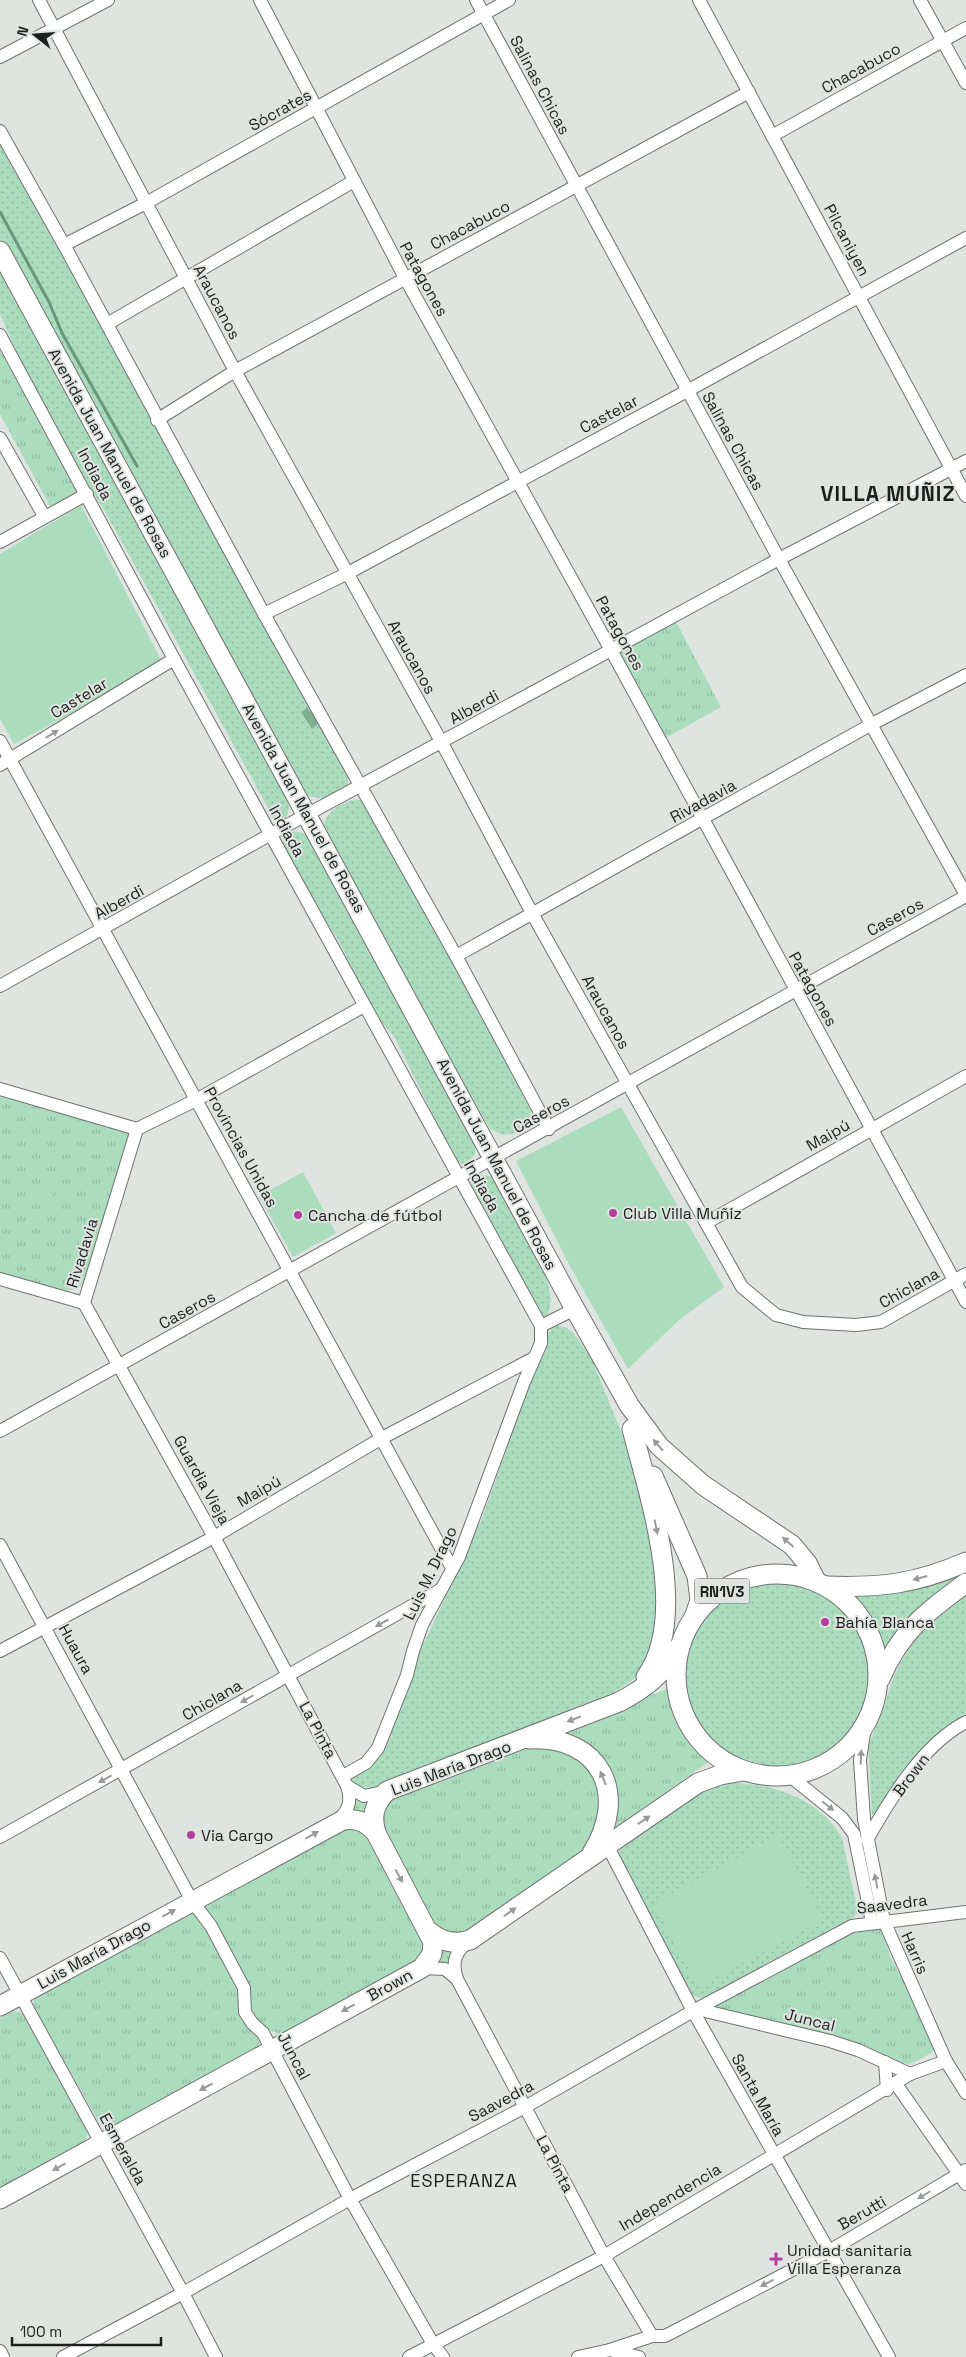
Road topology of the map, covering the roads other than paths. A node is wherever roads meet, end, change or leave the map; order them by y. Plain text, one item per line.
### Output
1 (39, 0) edge
2 (108, 0) edge
3 (260, 0) edge
4 (476, 0) edge
5 (509, 0) edge
6 (699, 0) edge
7 (920, 0) edge
8 (483, 15) junction
9 (966, 28) edge
10 (55, 29) junction
11 (943, 41) junction
12 (0, 57) edge
13 (966, 83) edge
14 (749, 92) junction
15 (315, 109) junction
16 (0, 131) edge
17 (772, 136) junction
18 (354, 181) junction
19 (576, 187) junction
20 (146, 203) junction
21 (966, 238) edge
22 (64, 245) junction
23 (0, 251) edge
24 (186, 278) junction
25 (405, 278) junction
26 (859, 296) junction
27 (107, 324) junction
28 (0, 335) edge
29 (235, 372) junction
30 (687, 391) junction
31 (158, 420) junction
32 (0, 438) edge
33 (12, 460) junction
34 (966, 461) edge
35 (0, 467) edge
36 (952, 469) junction
37 (517, 481) junction
38 (87, 494) junction
39 (966, 496) edge
40 (44, 516) junction
41 (0, 542) edge
42 (779, 559) junction
43 (348, 573) junction
44 (264, 614) junction
45 (611, 650) junction
46 (174, 660) junction
47 (966, 674) edge
48 (872, 724) junction
49 (0, 741) edge
50 (442, 743) junction
51 (5, 762) edge
52 (362, 786) junction
53 (307, 815) junction
54 (702, 820) junction
55 (271, 834) junction
56 (966, 896) edge
57 (533, 914) junction
58 (103, 930) junction
59 (456, 956) junction
60 (0, 986) edge
61 (795, 990) junction
62 (364, 1006) junction
63 (966, 1076) edge
64 (628, 1085) junction
65 (0, 1090) edge
66 (196, 1100) junction
67 (873, 1128) junction
68 (137, 1129) junction
69 (549, 1129) junction
70 (494, 1159) junction
71 (459, 1178) junction
72 (706, 1223) junction
73 (290, 1271) junction
74 (966, 1274) edge
75 (0, 1279) edge
76 (954, 1281) junction
77 (966, 1302) edge
78 (84, 1303) junction
79 (574, 1309) junction
80 (776, 1315) joint
81 (541, 1326) junction
82 (541, 1342) joint
83 (534, 1358) junction
84 (120, 1365) junction
85 (606, 1366) junction
86 (632, 1428) junction
87 (0, 1431) edge
88 (382, 1438) junction
89 (214, 1536) junction
90 (0, 1545) edge
91 (966, 1562) edge
92 (452, 1568) junction
93 (821, 1583) junction
94 (966, 1583) edge
95 (440, 1590) junction
96 (693, 1619) junction
97 (45, 1626) junction
98 (683, 1639) junction
99 (0, 1651) edge
100 (289, 1674) junction
101 (879, 1682) junction
102 (619, 1702) junction
103 (966, 1722) edge
104 (865, 1726) junction
105 (522, 1740) junction
106 (123, 1769) junction
107 (744, 1771) junction
108 (790, 1776) junction
109 (345, 1781) junction
110 (387, 1791) junction
111 (336, 1822) junction
112 (376, 1833) junction
113 (0, 1837) edge
114 (868, 1840) junction
115 (607, 1844) junction
116 (590, 1856) junction
117 (192, 1901) junction
118 (966, 1912) edge
119 (878, 1921) junction
120 (430, 1932) junction
121 (470, 1940) junction
122 (0, 1958) edge
123 (422, 1968) junction
124 (457, 1979) junction
125 (19, 1995) junction
126 (0, 2006) edge
127 (695, 2010) junction
128 (272, 2050) junction
129 (946, 2061) junction
130 (885, 2062) junction
131 (910, 2074) junction
132 (891, 2087) junction
133 (966, 2093) edge
134 (525, 2108) junction
135 (101, 2144) junction
136 (773, 2154) junction
137 (964, 2176) edge
138 (0, 2199) edge
139 (350, 2199) junction
140 (828, 2251) junction
141 (604, 2256) junction
142 (183, 2293) junction
143 (652, 2336) junction
144 (433, 2344) junction
145 (610, 2350) junction
146 (0, 2351) edge
147 (3, 2357) edge
148 (63, 2357) edge
149 (216, 2357) edge
150 (409, 2357) edge
151 (443, 2357) edge
152 (578, 2357) edge
153 (639, 2357) edge
154 (889, 2357) edge

1 - 10 street, Araucanos
2 - 10 street
3 - 15 street, Patagones
4 - 8 street, Salinas Chicas
5 - 8 street, Sócrates
6 - 14 street, Pilcaniyen
7 - 11 street
8 - 15 street, Sócrates
8 - 19 street, Salinas Chicas
9 - 11 street, Chacabuco
10 - 12 street
10 - 20 street, Araucanos
11 - 13 street
11 - 17 street, Chacabuco
14 - 17 street, Pilcaniyen
14 - 19 street, Chacabuco
15 - 18 street, Patagones
15 - 20 street, Sócrates
16 - 22 street
17 - 26 street, Pilcaniyen
18 - 24 street
18 - 25 street, Patagones
19 - 25 street, Chacabuco
19 - 30 street, Salinas Chicas
20 - 22 street, Sócrates
20 - 24 street, Araucanos
21 - 26 street, Castelar
22 - 27 street
23 - 53 main road, Avenida Juan Manuel de Rosas
24 - 27 street
24 - 29 street, Araucanos
25 - 29 street, Chacabuco
25 - 37 street, Patagones
26 - 30 street, Castelar
26 - 36 street, Pilcaniyen
27 - 31 street
28 - 38 street, Indiada
29 - 31 street, Chacabuco
29 - 43 street, Araucanos
30 - 37 street, Castelar
30 - 42 street, Salinas Chicas
31 - 44 street
32 - 33 street
33 - 35 street
33 - 40 street
34 - 36 street, Alberdi
36 - 39 street, Pilcaniyen
36 - 42 street, Alberdi
37 - 43 street, Castelar
37 - 45 street, Patagones
38 - 40 street
38 - 46 street, Indiada
40 - 41 street
42 - 45 street, Alberdi
42 - 48 street, Salinas Chicas
43 - 44 street, Castelar
43 - 50 street, Araucanos
44 - 52 street
45 - 50 street, Alberdi
45 - 54 street, Patagones
51 -> 46 street, Castelar
46 - 55 street, Indiada
47 - 48 street, Rivadavia
48 - 54 street, Rivadavia
48 - 56 street, Salinas Chicas
49 - 51 street, Provincias Unidas
50 - 52 street, Alberdi
50 - 57 street, Araucanos
51 - 58 street, Provincias Unidas
52 - 53 street, Alberdi
52 - 59 street
53 - 55 street, Alberdi
53 - 70 main road, Avenida Juan Manuel de Rosas
54 - 57 street, Rivadavia
54 - 61 street, Patagones
55 - 58 street, Alberdi
55 - 62 street, Indiada
56 - 61 street, Caseros
57 - 59 street, Rivadavia
57 - 64 street, Araucanos
58 - 60 street, Alberdi
58 - 66 street, Provincias Unidas
59 - 69 street
61 - 64 street, Caseros
61 - 67 street, Patagones
62 - 66 street
62 - 71 street, Indiada
63 - 67 street, Maipú
64 - 69 street, Caseros
64 - 72 street, Araucanos
65 - 68 street
66 - 68 street
66 - 73 street, Provincias Unidas
67 - 72 street, Maipú
67 - 76 street, Patagones
68 - 78 street, Rivadavia
69 - 70 street, Caseros
70 - 71 street, Caseros
70 - 79 main road, Avenida Juan Manuel de Rosas
71 - 73 street, Caseros
71 - 81 street, Indiada
72 - 80 street, Araucanos
73 - 84 street, Caseros
73 - 88 street, Provincias Unidas
74 - 76 street, Chiclana
75 - 78 street, Rivadavia
76 - 77 street, Patagones
76 - 80 street, Chiclana
78 - 84 street, Guardia Vieja
79 - 81 street
79 - 85 main road, Avenida Juan Manuel de Rosas
81 - 82 street, Indiada
82 - 83 street, Luis M. Drago
83 - 88 street, Maipú
83 - 92 street, Luis M. Drago
84 - 87 street, Caseros
84 - 89 street, Guardia Vieja
85 - 86 main road, Avenida Juan Manuel de Rosas
93 -> 85 main road, Avenida Juan Manuel de Rosas
86 - 96 main road, Avenida Juan Manuel de Rosas
86 -> 102 main road
88 - 89 street, Maipú
88 - 92 street, Provincias Unidas
89 - 97 street, Maipú
89 - 100 street, Guardia Vieja
90 - 97 street, Huaura
91 -> 93 main road, RN1V3
92 - 95 street, Luis M. Drago
93 - 96 main road, RN1V3
93 - 101 main road, RN1V3
94 - 101 main road, RN1V3
95 -> 100 street, Chiclana
95 - 109 street, Luis M. Drago
96 - 98 main road, RN1V3
97 - 99 street, Maipú
97 - 106 street, Huaura
98 - 102 main road, Luis María Drago
98 - 107 main road, RN1V3
100 -> 106 street, Chiclana
100 - 109 street, La Pinta
101 - 104 main road, RN1V3
102 -> 105 main road, Luis María Drago
103 - 114 street, Brown
104 - 108 main road, RN1V3
114 -> 104 street, Harris
105 - 110 main road, Luis María Drago
116 -> 105 main road
106 -> 113 street, Chiclana
106 - 117 street, Juncal
107 - 108 main road, RN1V3
115 -> 107 main road
108 -> 119 street, Harris
109 - 110 street
109 - 111 street
110 - 112 main road, Luis María Drago
111 - 112 main road, Luis María Drago
117 -> 111 main road, Luis María Drago
112 -> 120 main road
119 -> 114 street, Harris
115 - 116 main road
115 - 127 street, Santa María
121 -> 116 main road
125 -> 117 main road, Luis María Drago
117 - 128 street, Juncal
118 - 119 street, Saavedra
119 - 127 street, Saavedra
119 - 129 street, Harris
120 - 121 main road
120 - 123 main road, Brown
121 - 124 street, La Pinta
122 - 125 street, Esmeralda
123 - 124 street
123 -> 128 main road, Brown
124 - 134 street, La Pinta
125 - 126 main road, Luis María Drago
125 - 135 street, Esmeralda
127 - 130 street, Juncal
127 - 134 street, Saavedra
127 - 136 street, Santa María
128 -> 135 main road, Brown
128 - 139 street, Juncal
129 - 131 street, Independencia
129 - 133 street, Harris
130 - 131 street, Juncal
130 - 132 street
131 - 132 street, Independencia
132 - 136 street, Independencia
132 - 137 street
134 - 139 street, Saavedra
134 - 141 street, La Pinta
135 -> 138 main road, Brown
135 - 142 street, Esmeralda
136 - 140 street, Santa María
136 - 141 street, Independencia
137 -> 140 street, Berutti
139 - 142 street, Saavedra
139 - 144 street, Juncal
140 -> 143 street, Berutti
140 - 154 street, Santa María
141 - 143 street, La Pinta
141 - 144 street, Independencia
142 - 148 street, Saavedra
142 - 149 street, Esmeralda
143 - 145 street
144 - 150 street, Independencia
144 - 151 street, Juncal
145 - 152 street
145 - 153 street
146 - 147 street

